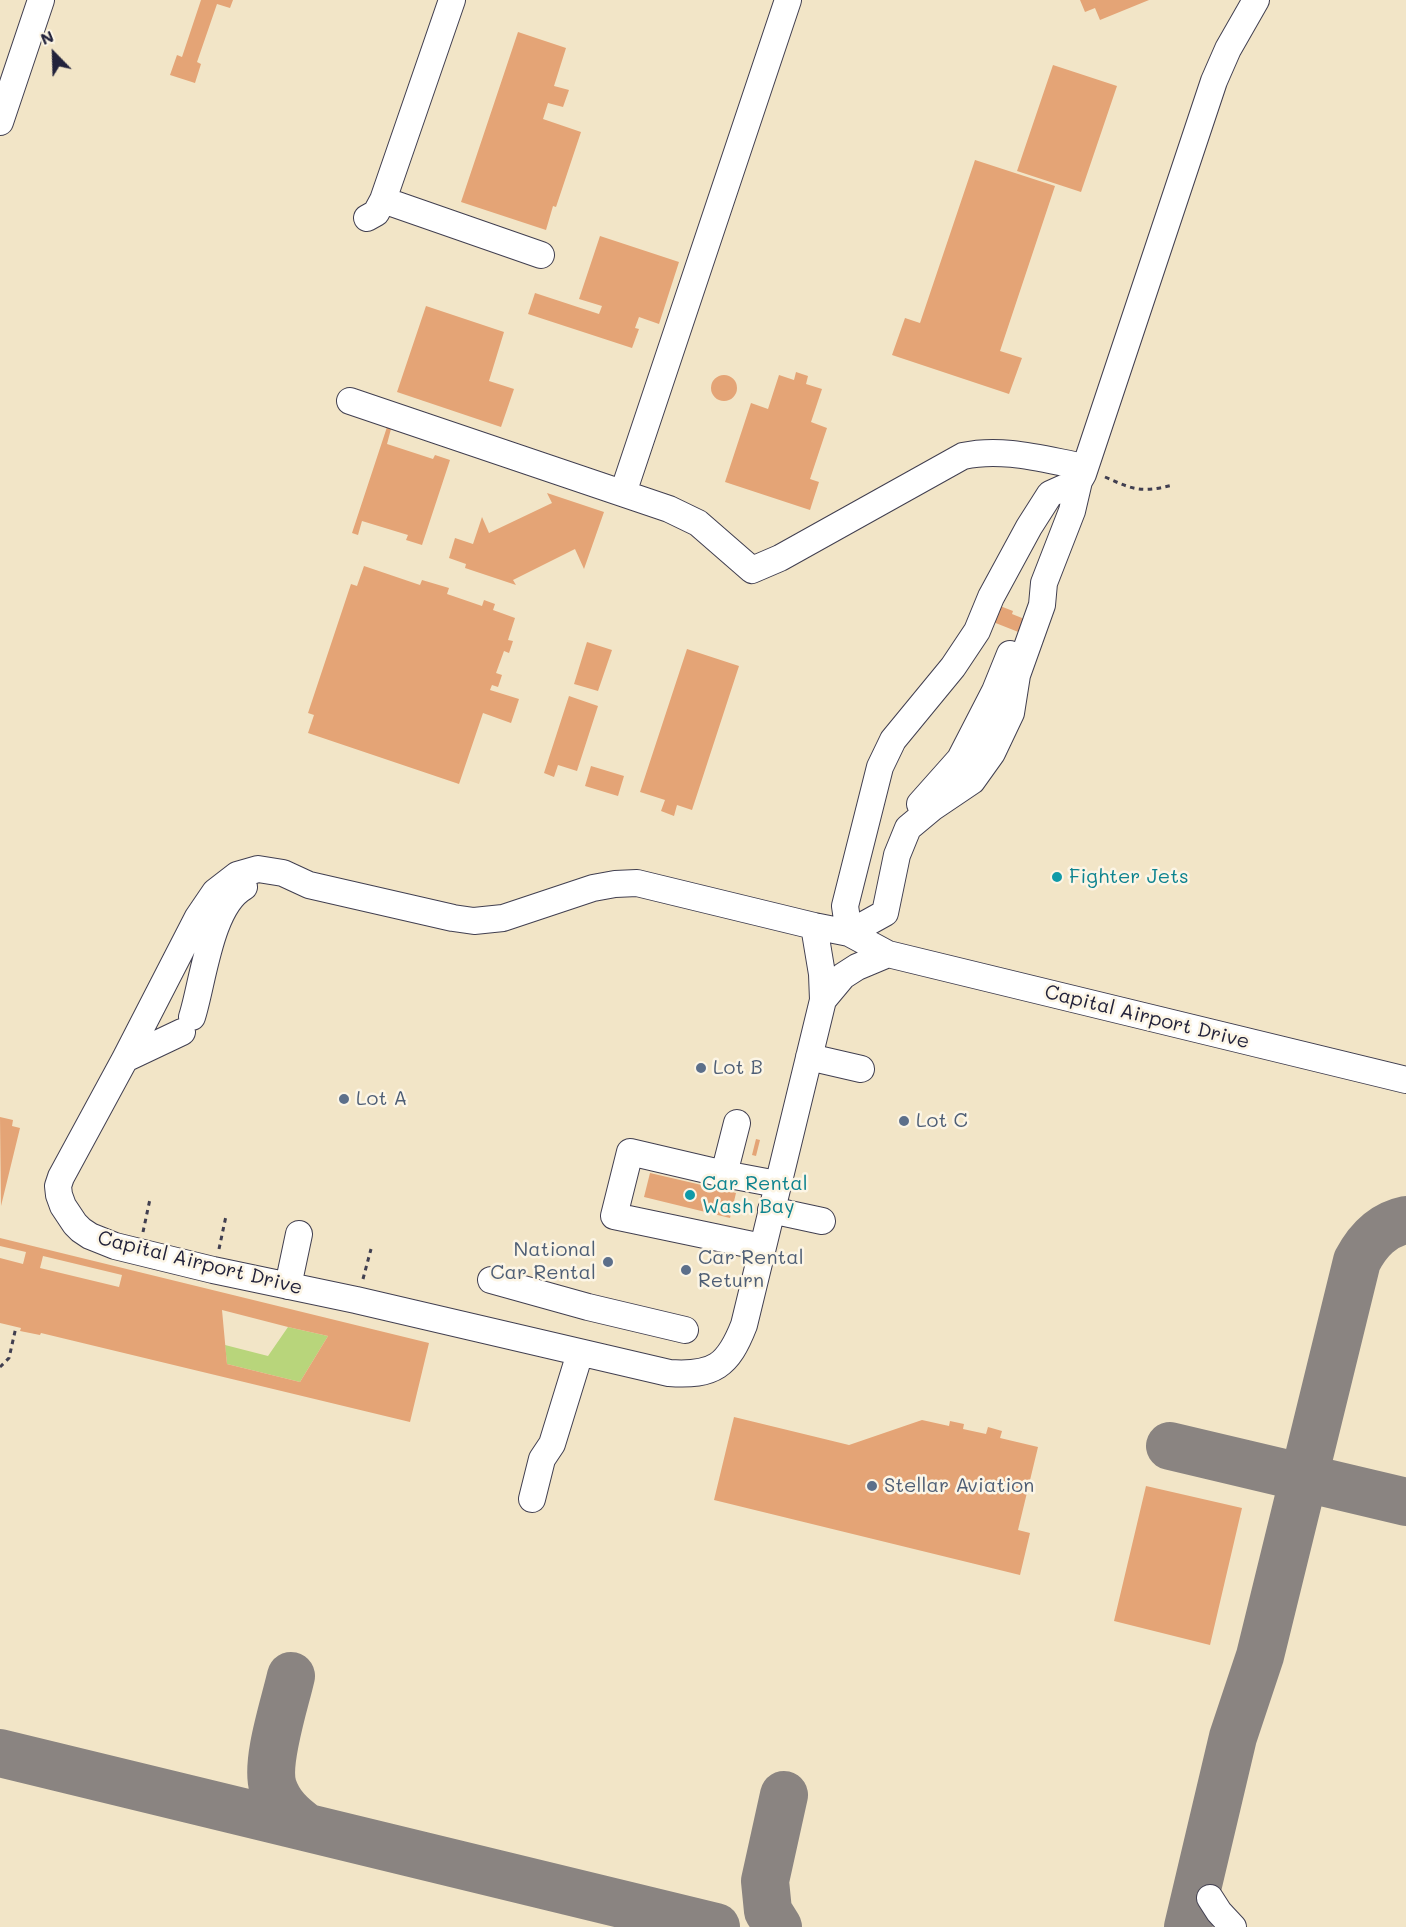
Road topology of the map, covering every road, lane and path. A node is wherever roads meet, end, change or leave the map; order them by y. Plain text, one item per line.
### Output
1 (41, 0) edge
2 (452, 0) edge
3 (788, 0) edge
4 (1256, 0) edge
5 (0, 122) edge
6 (541, 255) dead end
7 (350, 401) dead end
8 (1087, 473) junction
9 (1173, 485) dead end
10 (622, 493) junction
11 (1044, 584) junction
12 (961, 655) junction
13 (1010, 672) junction
14 (854, 874) junction
15 (309, 885) junction
16 (890, 885) junction
17 (814, 926) junction
18 (849, 933) junction
19 (888, 954) junction
20 (823, 1000) junction
21 (809, 1057) junction
22 (125, 1059) junction
23 (861, 1069) dead end
24 (1406, 1080) edge
25 (737, 1123) dead end
26 (724, 1174) junction
27 (777, 1184) junction
28 (150, 1199) dead end
29 (771, 1210) junction
30 (226, 1216) dead end
31 (822, 1221) dead end
32 (142, 1232) dead end
33 (299, 1234) dead end
34 (762, 1248) junction
35 (371, 1249) dead end
36 (218, 1251) dead end
37 (491, 1280) dead end
38 (362, 1283) dead end
39 (288, 1286) junction
40 (16, 1327) dead end
41 (685, 1330) dead end
42 (580, 1353) junction
43 (0, 1367) edge
44 (532, 1500) dead end
45 (1210, 1898) dead end
46 (1233, 1927) edge

1 - 5 street
2 - 6 street
3 - 10 street
4 - 8 street
7 - 10 street
8 - 9 path
8 - 10 street
8 - 11 street
8 - 12 street
11 - 13 street
11 - 13 street
12 - 13 street
12 - 14 street
13 - 16 street
14 - 16 street
14 - 18 street
15 - 17 street, Capital Airport Drive
15 - 22 street
15 - 22 street, Capital Airport Drive
16 - 18 street
17 - 18 street, Capital Airport Drive
17 - 20 street, Capital Airport Drive
18 - 19 street, Capital Airport Drive
19 - 20 street, Capital Airport Drive
19 - 24 street, Capital Airport Drive
20 - 21 street, Capital Airport Drive
21 - 23 street
21 - 27 street, Capital Airport Drive
22 - 39 street, Capital Airport Drive
25 - 26 street
26 - 27 street
26 - 34 street
27 - 29 street, Capital Airport Drive
28 - 32 path
29 - 31 street
29 - 34 street, Capital Airport Drive
30 - 36 path
33 - 39 street
34 - 42 street, Capital Airport Drive
35 - 38 path
37 - 41 street
39 - 42 street, Capital Airport Drive
40 - 43 path
42 - 44 street
45 - 46 street

